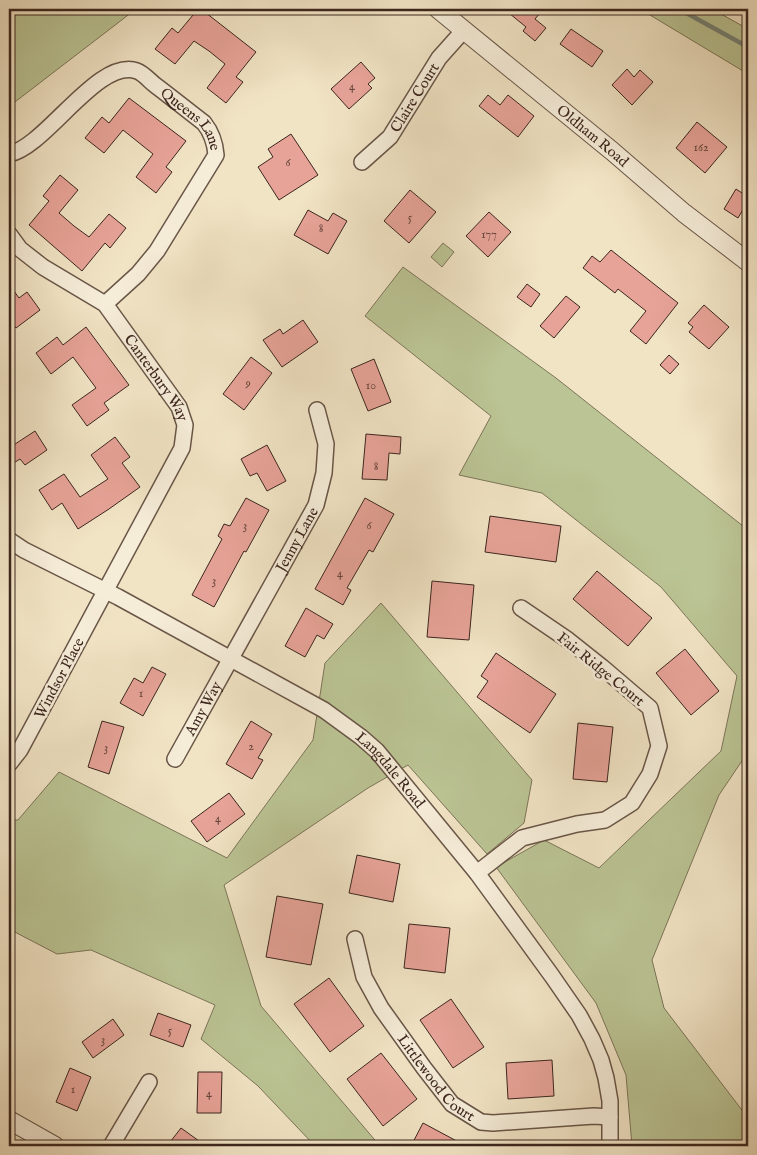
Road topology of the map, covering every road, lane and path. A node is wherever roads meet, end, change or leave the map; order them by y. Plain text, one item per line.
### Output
1 (438, 9) edge
2 (464, 30) junction
3 (9, 154) edge
4 (362, 162) dead end
5 (9, 234) edge
6 (748, 262) edge
7 (105, 304) junction
8 (317, 410) dead end
9 (9, 540) edge
10 (106, 590) junction
11 (521, 608) dead end
12 (231, 659) junction
13 (175, 759) dead end
14 (9, 764) edge
15 (477, 873) junction
16 (356, 938) dead end
17 (149, 1082) dead end
18 (610, 1117) junction
19 (9, 1120) edge
20 (54, 1146) edge
21 (111, 1146) edge
22 (610, 1146) edge

1 - 2 street, Oldham Road
2 - 4 street, Claire Court
2 - 6 street, Oldham Road
3 - 7 street, Queens Lane
5 - 7 street, Canterbury Way
7 - 10 street, Canterbury Way
8 - 12 street, Jenny Lane
9 - 10 street, Langdale Road
10 - 12 street, Langdale Road
10 - 14 street, Windsor Place
11 - 15 street, Fair Ridge Court
12 - 13 street, Amy Way
12 - 15 street, Langdale Road
15 - 18 street, Langdale Road
16 - 18 street, Littlewood Court
17 - 21 street
18 - 22 street, Langdale Road
19 - 20 street

